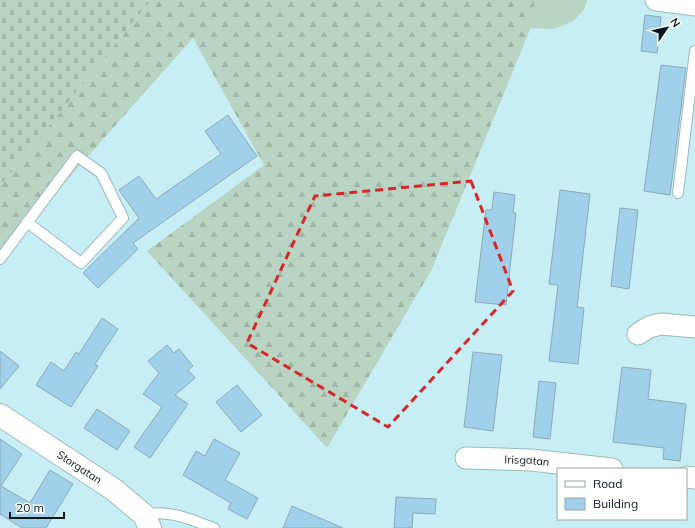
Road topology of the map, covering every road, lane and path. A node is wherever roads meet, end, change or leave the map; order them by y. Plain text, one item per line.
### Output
1 (656, 0) edge
2 (685, 3) edge
3 (695, 51) edge
4 (678, 193) dead end
5 (27, 222) junction
6 (0, 259) edge
7 (695, 327) edge
8 (638, 334) dead end
9 (0, 415) edge
10 (466, 458) dead end
11 (603, 468) edge
12 (147, 522) edge
13 (214, 528) edge

1 - 2 street
3 - 4 lane
5 - 5 lane
5 - 6 lane
7 - 8 street
9 - 12 street, Storgatan
10 - 11 street, Irisgatan
12 - 13 lane

